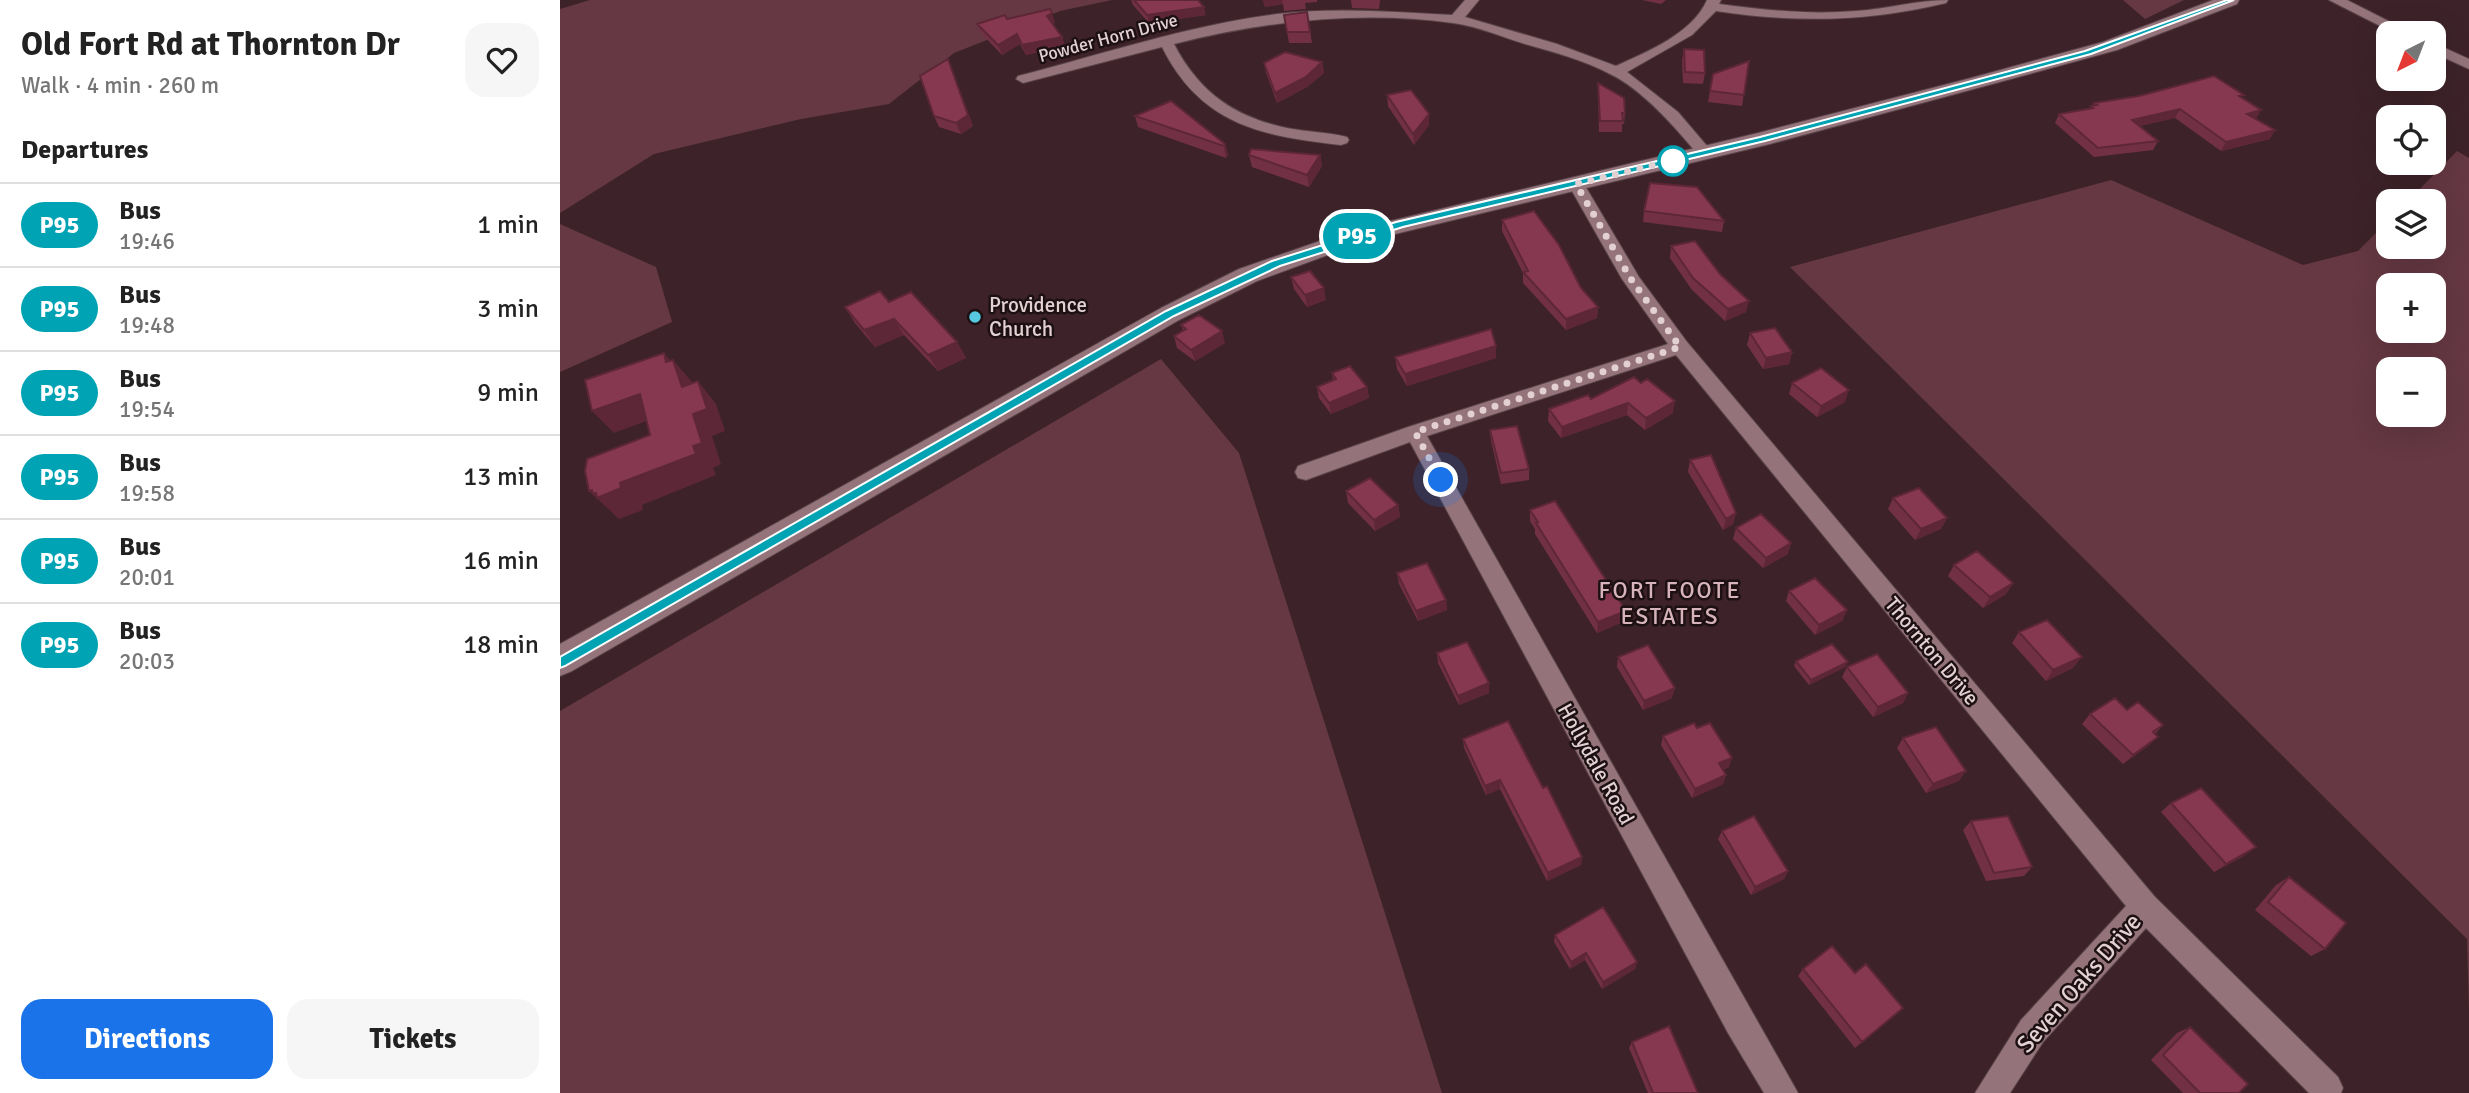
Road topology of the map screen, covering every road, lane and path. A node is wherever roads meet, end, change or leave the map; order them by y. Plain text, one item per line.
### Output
1 (1472, 0) edge
2 (1941, 0) edge
3 (2230, 0) edge
4 (2336, 0) edge
5 (1714, 3) edge
6 (1456, 19) junction
7 (2380, 21) edge
8 (1166, 42) junction
9 (2446, 53) edge
10 (2469, 65) edge
11 (1617, 71) junction
12 (1023, 79) dead end
13 (1341, 140) dead end
14 (1705, 153) junction
15 (1576, 184) junction
16 (1680, 347) junction
17 (1415, 432) junction
18 (1306, 472) dead end
19 (560, 661) edge
20 (2145, 907) junction
21 (2326, 1088) dead end
22 (1782, 1093) edge
23 (1991, 1093) edge

1 - 6 street
2 - 5 street
3 - 14 main road
4 - 7 street
5 - 11 street
6 - 8 street, Powder Horn Drive
6 - 11 street, Powder Horn Drive
8 - 12 street, Powder Horn Drive
8 - 13 street
9 - 10 street
11 - 14 street, Powder Horn Drive
14 - 15 main road
15 - 16 street, Thornton Drive
15 - 19 main road
16 - 17 street
16 - 20 street, Thornton Drive
17 - 18 street
17 - 22 street, Hollydale Road
20 - 21 street, Thornton Drive
20 - 23 street, Seven Oaks Drive

